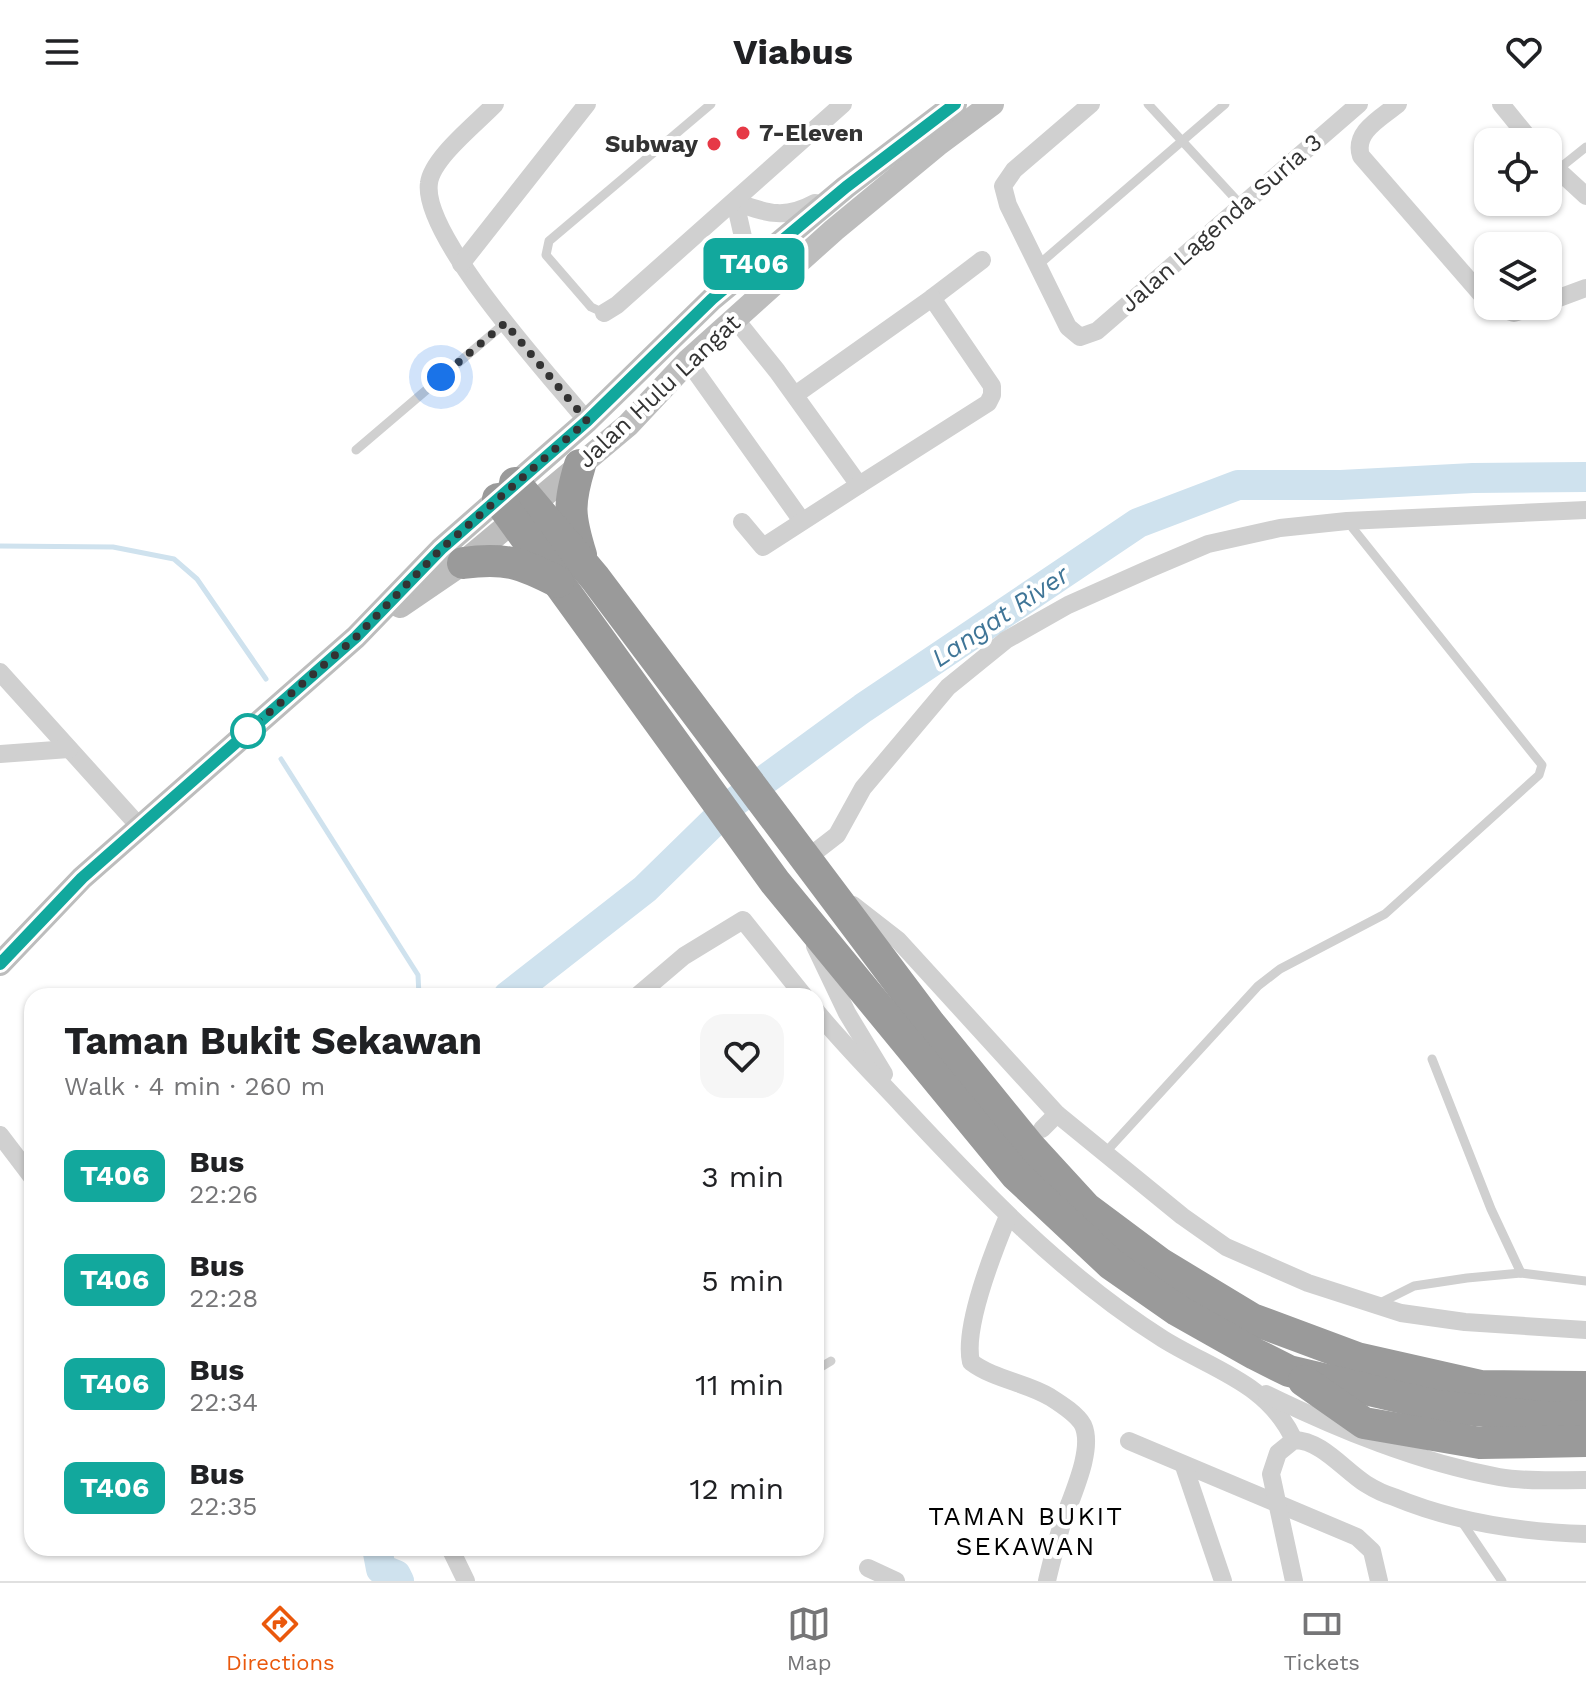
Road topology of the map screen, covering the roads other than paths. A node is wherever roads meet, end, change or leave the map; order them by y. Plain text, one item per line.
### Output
1 (495, 104) edge
2 (587, 104) edge
3 (711, 104) edge
4 (843, 104) edge
5 (955, 104) edge
6 (992, 104) edge
7 (1091, 104) edge
8 (1148, 104) edge
9 (1225, 104) edge
10 (1359, 104) edge
11 (1398, 104) edge
12 (1501, 104) edge
13 (1521, 128) edge
14 (1181, 142) junction
15 (1586, 147) edge
16 (1562, 160) edge
17 (1562, 175) edge
18 (846, 187) junction
19 (1586, 196) edge
20 (735, 202) junction
21 (1242, 206) junction
22 (982, 260) dead end
23 (461, 264) junction
24 (1037, 266) junction
25 (1474, 286) edge
26 (1586, 288) edge
27 (1562, 297) edge
28 (932, 298) junction
29 (712, 299) junction
30 (604, 313) joint
31 (736, 320) junction
32 (505, 323) junction
33 (688, 361) junction
34 (795, 395) junction
35 (587, 421) junction
36 (356, 450) dead end
37 (580, 465) junction
38 (859, 485) junction
39 (515, 501) junction
40 (1586, 510) edge
41 (802, 521) junction
42 (1347, 521) junction
43 (742, 522) dead end
44 (463, 563) junction
45 (572, 574) junction
46 (356, 637) junction
47 (0, 672) edge
48 (69, 749) junction
49 (0, 754) edge
50 (139, 826) junction
51 (807, 860) junction
52 (797, 909) junction
53 (0, 964) edge
54 (646, 988) edge
55 (798, 988) edge
56 (824, 1020) edge
57 (1432, 1059) dead end
58 (904, 1107) junction
59 (1057, 1114) junction
60 (1042, 1129) dead end
61 (0, 1135) edge
62 (1104, 1154) junction
63 (24, 1166) edge
64 (993, 1174) dead end
65 (979, 1187) junction
66 (1008, 1216) junction
67 (1521, 1273) junction
68 (1586, 1281) edge
69 (1377, 1305) junction
70 (1586, 1330) edge
71 (1196, 1359) junction
72 (831, 1361) dead end
73 (824, 1365) edge
74 (1289, 1371) junction
75 (1586, 1387) edge
76 (1586, 1416) edge
77 (1294, 1440) junction
78 (1129, 1441) dead end
79 (1586, 1441) edge
80 (1184, 1466) junction
81 (1585, 1480) edge
82 (1277, 1502) junction
83 (1458, 1517) junction
84 (1586, 1534) edge
85 (454, 1556) edge
86 (868, 1568) dead end
87 (466, 1581) edge
88 (896, 1581) edge
89 (1047, 1581) edge
90 (1223, 1581) edge
91 (1294, 1581) edge
92 (1379, 1581) edge
93 (1502, 1581) edge

1 - 23 street
2 - 23 street
3 - 30 lane
4 - 20 street
5 - 18 main road, Jalan Hulu Langat
6 - 31 main road, Jalan Hulu Langat
7 - 24 street
8 - 14 lane
9 - 14 lane
10 - 21 street, Jalan Lagenda Suria 3
11 - 25 street, Jalan Lagenda Suria 3
12 - 13 street
14 - 21 lane
14 - 24 lane
15 - 16 lane
17 - 19 street
18 - 20 street
18 - 29 main road, Jalan Hulu Langat
20 - 29 street
20 - 30 street
21 - 24 street, Jalan Lagenda Suria 3
22 - 28 street
23 - 32 street
26 - 27 street
28 - 34 street
28 - 38 street
29 - 35 main road, Jalan Hulu Langat
31 - 33 main road, Jalan Hulu Langat
31 - 34 street
32 - 35 street
32 - 36 lane
33 - 37 main road, Jalan Hulu Langat
33 - 41 street
34 - 38 street
35 - 39 main road, Jalan Hulu Langat
37 - 39 main road, Jalan Hulu Langat
37 - 45 highway
38 - 41 street
39 - 44 main road, Jalan Hulu Langat
39 - 45 highway
39 - 46 main road, Jalan Hulu Langat
40 - 42 street
41 - 43 street
42 - 51 street
42 - 62 lane
44 - 45 highway
44 - 46 main road, Jalan Hulu Langat
45 - 51 highway
45 - 52 highway
46 - 50 main road, Jalan Hulu Langat
47 - 48 street
48 - 49 street
48 - 50 street
50 - 53 main road, Jalan Hulu Langat
51 - 59 street
51 - 75 highway
52 - 58 street
52 - 74 highway
54 - 55 street
56 - 58 street
57 - 67 lane
58 - 65 street
59 - 60 street
59 - 62 street
61 - 63 street
62 - 69 street
64 - 65 street
65 - 66 street
66 - 71 street
66 - 89 street
67 - 68 lane
67 - 69 lane
69 - 70 street
71 - 77 street
71 - 81 street
72 - 73 lane
74 - 76 highway
74 - 79 highway
77 - 82 street
77 - 83 street
78 - 80 street
80 - 82 street
80 - 90 street
82 - 91 street
82 - 92 street
83 - 84 street
83 - 93 lane
85 - 87 street
86 - 88 street

